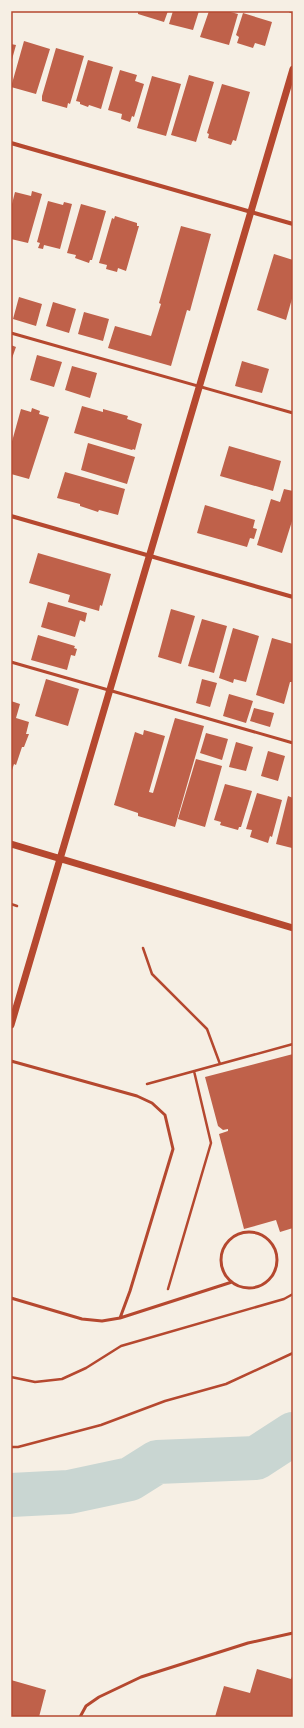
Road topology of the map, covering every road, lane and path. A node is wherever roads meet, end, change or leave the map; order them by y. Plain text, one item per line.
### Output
1 (293, 69) edge
2 (11, 144) edge
3 (251, 212) junction
4 (293, 224) edge
5 (11, 333) edge
6 (199, 387) junction
7 (293, 414) edge
8 (11, 516) edge
9 (150, 556) junction
10 (293, 597) edge
11 (11, 662) edge
12 (110, 690) junction
13 (293, 743) edge
14 (11, 844) edge
15 (60, 860) junction
16 (11, 904) edge
17 (17, 906) dead end
18 (293, 928) edge
19 (143, 948) dead end
20 (11, 1025) edge
21 (293, 1044) edge
22 (11, 1061) edge
23 (220, 1064) junction
24 (194, 1071) junction
25 (140, 1082) dead end
26 (232, 1282) junction
27 (167, 1290) dead end
28 (293, 1294) edge
29 (11, 1298) edge
30 (120, 1318) junction
31 (293, 1353) edge
32 (11, 1377) edge
33 (11, 1447) edge
34 (293, 1633) edge
35 (80, 1717) edge

1 - 3 street
2 - 3 street
3 - 4 street
3 - 6 street
5 - 6 lane
6 - 7 lane
6 - 9 street
8 - 9 street
9 - 10 street
9 - 12 street
11 - 12 lane
12 - 13 lane
12 - 15 street
14 - 15 street
15 - 18 street
15 - 20 street
16 - 17 path
19 - 23 path
21 - 23 path
22 - 30 lane
23 - 24 path
24 - 25 path
24 - 27 path
26 - 26 lane
26 - 30 lane
28 - 32 path
29 - 30 lane
31 - 33 path
34 - 35 lane

